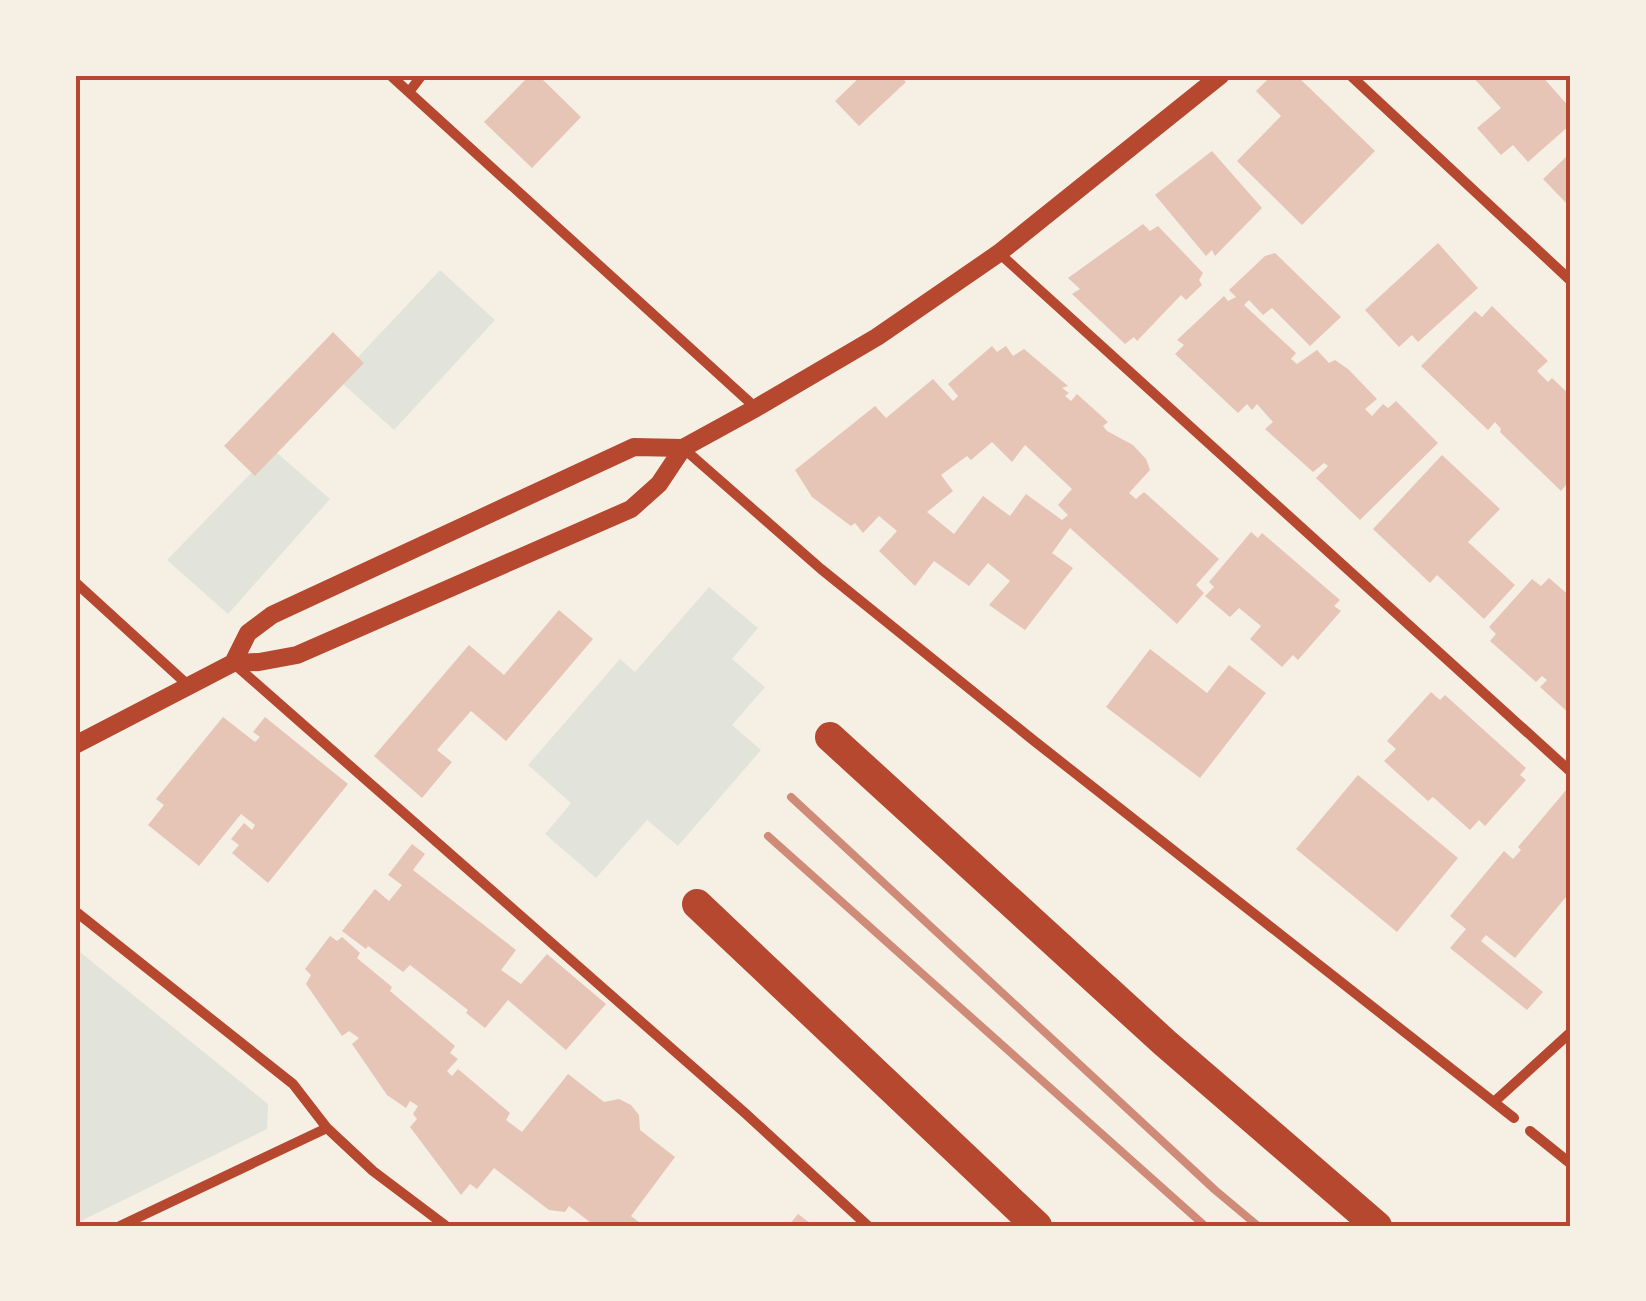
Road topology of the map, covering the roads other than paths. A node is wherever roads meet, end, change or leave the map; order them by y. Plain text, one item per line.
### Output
1 (390, 75) edge
2 (422, 75) edge
3 (1221, 75) edge
4 (1350, 75) edge
5 (409, 92) junction
6 (999, 253) junction
7 (1571, 281) edge
8 (756, 408) junction
9 (682, 448) junction
10 (75, 582) edge
11 (233, 663) junction
12 (190, 687) junction
13 (830, 737) dead end
14 (75, 745) edge
15 (1571, 772) edge
16 (696, 904) dead end
17 (75, 911) edge
18 (1571, 1032) edge
19 (1494, 1102) junction
20 (1514, 1118) dead end
21 (327, 1128) junction
22 (1530, 1131) dead end
23 (1571, 1164) edge
24 (1339, 1193) junction
25 (120, 1226) edge
26 (446, 1226) edge
27 (868, 1226) edge
28 (1037, 1226) edge
29 (1378, 1226) edge
30 (1400, 1226) edge

1 - 5 street
2 - 5 street
3 - 6 street
4 - 7 street
5 - 8 street
6 - 8 street
6 - 15 street
8 - 9 street
9 - 11 street
9 - 11 street
9 - 19 street
10 - 12 street
11 - 12 street
11 - 27 street
12 - 14 street
13 - 24 highway
16 - 28 highway
17 - 21 street
18 - 19 street
19 - 20 street
21 - 25 street
21 - 26 street
22 - 23 street
24 - 29 highway
24 - 30 highway

